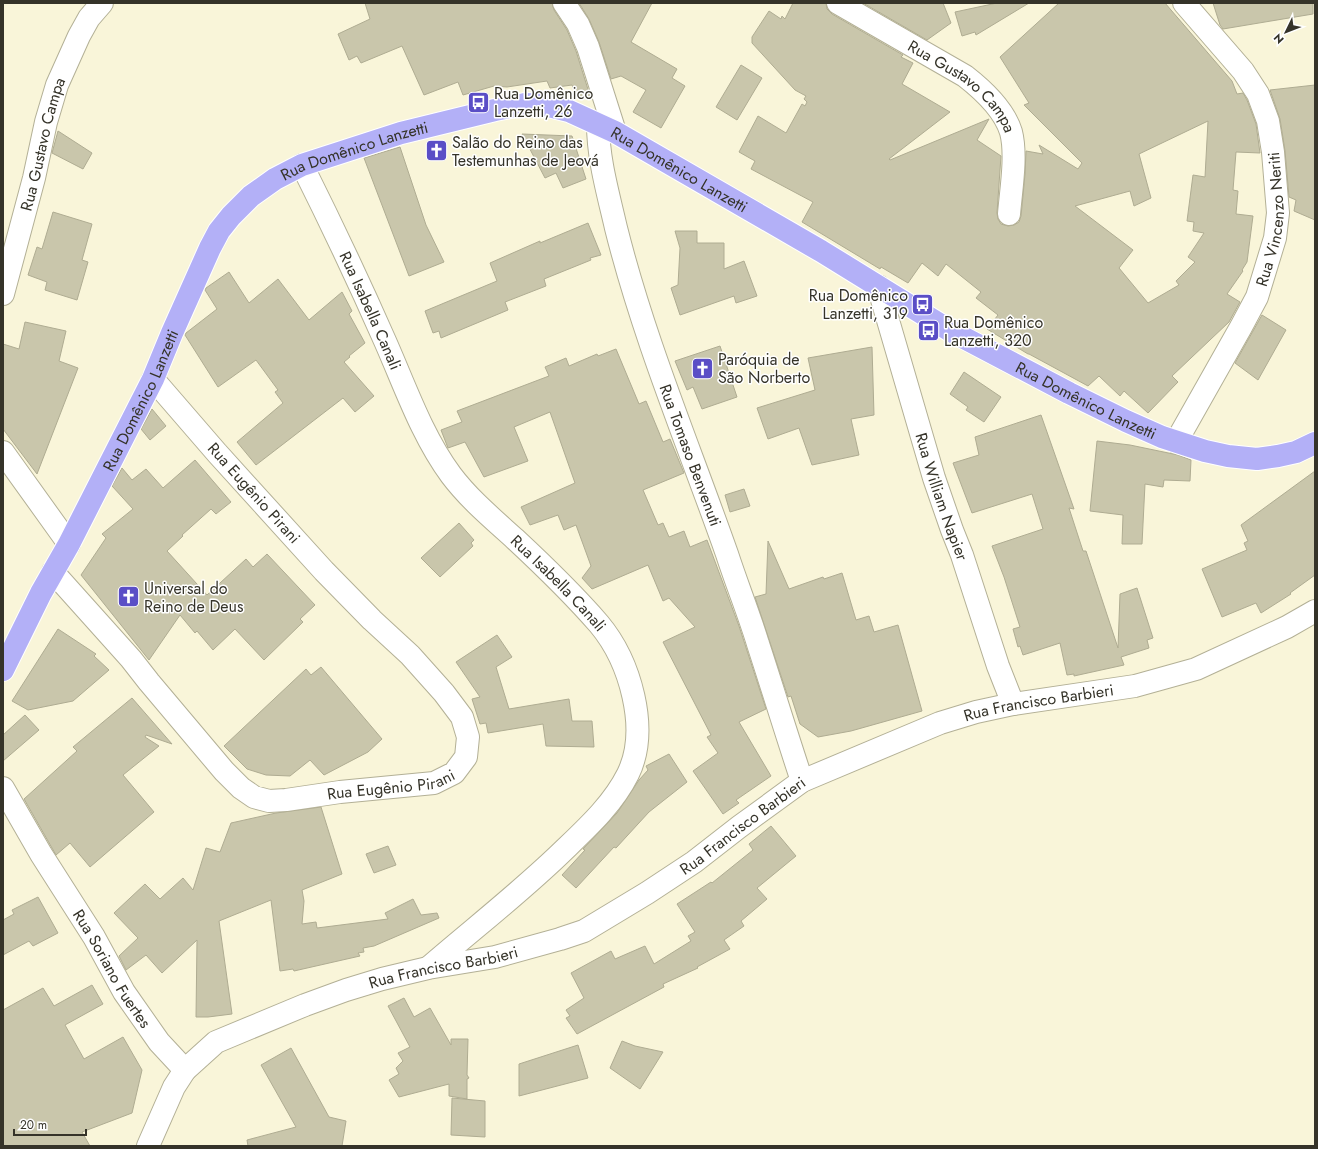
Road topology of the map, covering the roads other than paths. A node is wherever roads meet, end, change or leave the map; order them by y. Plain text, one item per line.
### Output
1 (102, 3) edge
2 (564, 3) edge
3 (838, 3) edge
4 (1184, 3) edge
5 (606, 128) junction
6 (302, 165) junction
7 (1009, 214) dead end
8 (878, 286) junction
9 (3, 294) edge
10 (153, 379) junction
11 (1176, 442) junction
12 (1315, 443) edge
13 (3, 452) edge
14 (69, 544) junction
15 (53, 572) junction
16 (1315, 611) edge
17 (3, 670) edge
18 (1013, 704) junction
19 (802, 781) junction
20 (3, 788) edge
21 (428, 968) junction
22 (185, 1070) junction
23 (148, 1146) edge

1 - 9 street, Rua Gustavo Campa
2 - 5 street, Rua Tomaso Benvenuti
3 - 7 street, Rua Gustavo Campa
4 - 11 street, Rua Vincenzo Neriti
5 - 6 main road, Rua Domênico Lanzetti
5 - 8 main road, Rua Domênico Lanzetti
5 - 19 street, Rua Tomaso Benvenuti
6 - 10 main road, Rua Domênico Lanzetti
6 - 21 street, Rua Isabella Canali
8 - 11 main road, Rua Domênico Lanzetti
8 - 18 street, Rua William Napier
10 - 14 main road, Rua Domênico Lanzetti
10 - 15 street, Rua Eugênio Pirani
11 - 12 main road, Rua Domênico Lanzetti
13 - 14 street
14 - 15 main road, Rua Domênico Lanzetti
15 - 17 main road, Rua Domênico Lanzetti
16 - 18 street, Rua Francisco Barbieri
18 - 19 street, Rua Francisco Barbieri
19 - 21 street, Rua Francisco Barbieri
20 - 22 street, Rua Soriano Fuertes
21 - 22 street, Rua Francisco Barbieri
22 - 23 street

